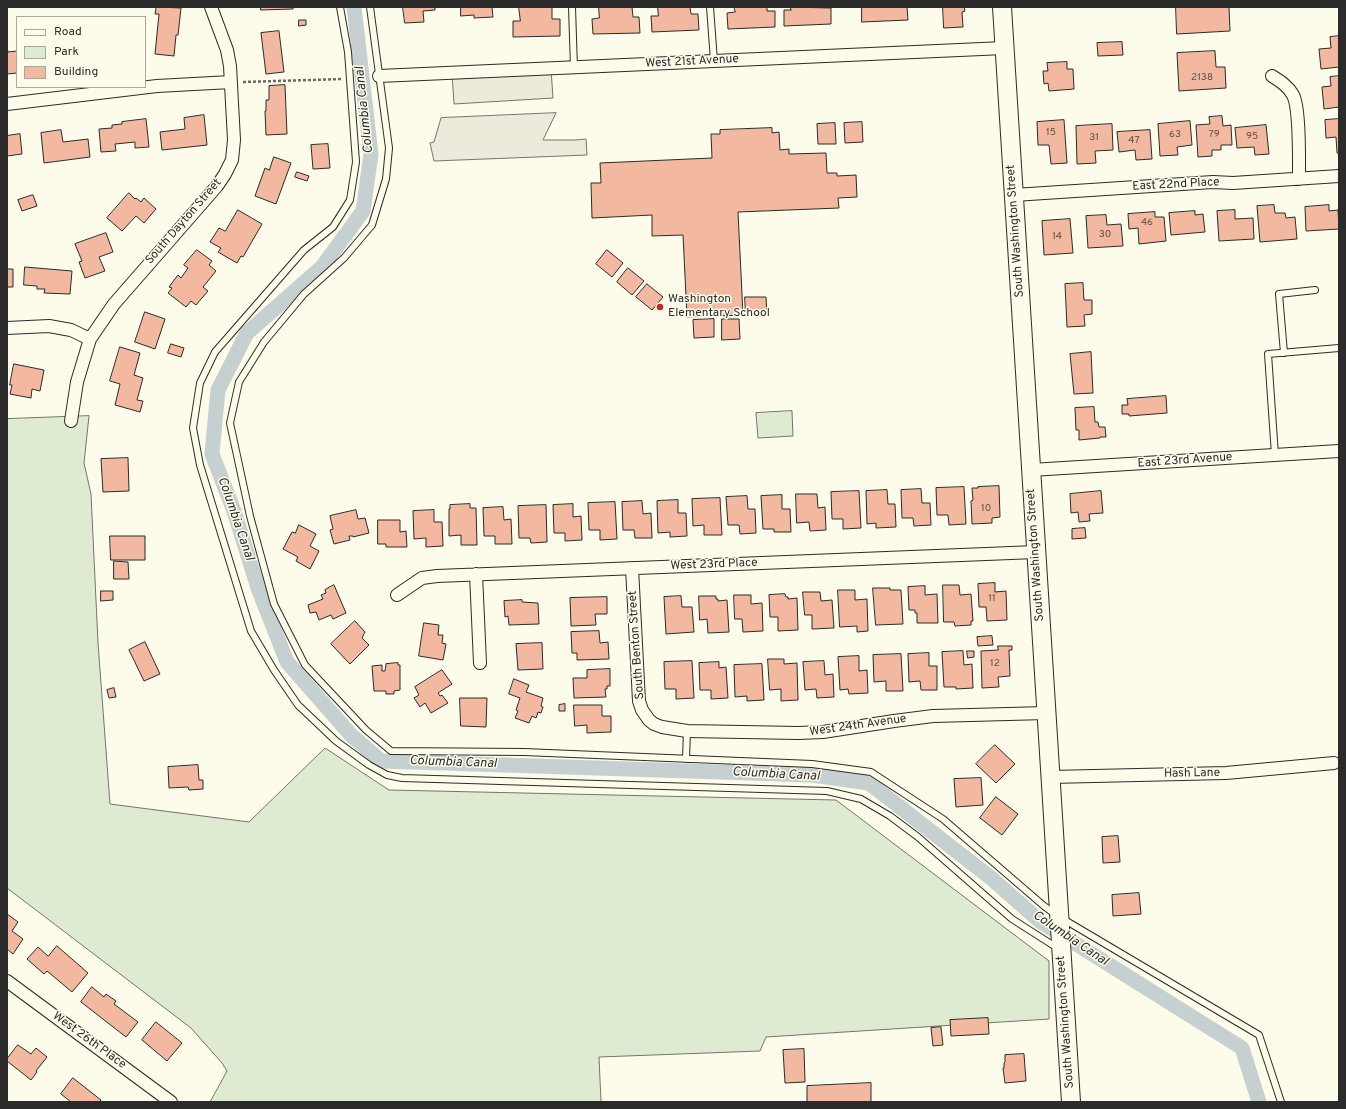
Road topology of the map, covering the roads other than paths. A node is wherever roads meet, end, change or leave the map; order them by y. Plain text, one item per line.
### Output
1 (211, 7) edge
2 (340, 7) edge
3 (370, 7) edge
4 (572, 7) edge
5 (710, 7) edge
6 (1002, 7) edge
7 (1004, 48) junction
8 (714, 61) junction
9 (574, 68) junction
10 (379, 76) junction
11 (1272, 76) dead end
12 (231, 82) junction
13 (146, 87) edge
14 (140, 88) edge
15 (7, 104) edge
16 (1339, 176) edge
17 (1299, 179) junction
18 (1014, 195) junction
19 (1315, 290) dead end
20 (7, 328) edge
21 (90, 339) junction
22 (1339, 348) edge
23 (1284, 353) junction
24 (71, 421) dead end
25 (1339, 450) edge
26 (1274, 455) junction
27 (1031, 470) junction
28 (1036, 552) junction
29 (632, 568) junction
30 (476, 574) junction
31 (397, 595) dead end
32 (480, 663) dead end
33 (1046, 713) junction
34 (648, 720) joint
35 (687, 731) junction
36 (686, 759) junction
37 (1334, 763) dead end
38 (1050, 777) junction
39 (1060, 934) junction
40 (7, 981) edge
41 (172, 1102) edge
42 (1071, 1102) edge
43 (1281, 1102) edge

1 - 12 street, South Dayton Street
2 - 39 lane
3 - 10 lane
4 - 9 lane
5 - 8 lane
6 - 7 main road, South Washington Street
7 - 8 street, West 21st Avenue
7 - 18 main road, South Washington Street
8 - 9 street, West 21st Avenue
9 - 10 street, West 21st Avenue
10 - 36 lane
11 - 17 street
12 - 13 street
12 - 21 street, South Dayton Street
14 - 15 street
16 - 17 street, East 22nd Place
17 - 18 street, East 22nd Place
18 - 27 main road, South Washington Street
19 - 23 lane
20 - 21 street
21 - 24 street, South Dayton Street
22 - 23 lane
23 - 26 lane
25 - 26 street, East 23rd Avenue
26 - 27 street, East 23rd Avenue
27 - 28 main road, South Washington Street
28 - 29 street, West 23rd Place
28 - 33 main road, South Washington Street
29 - 30 street, West 23rd Place
29 - 34 street, South Benton Street
30 - 31 street, West 23rd Place
30 - 32 street
33 - 35 street, West 24th Avenue
33 - 38 main road, South Washington Street
34 - 35 street, West 24th Avenue
35 - 36 lane
36 - 39 lane
37 - 38 street, Hash Lane
38 - 39 main road, South Washington Street
39 - 42 main road, South Washington Street
39 - 43 lane
40 - 41 street, West 26th Place

